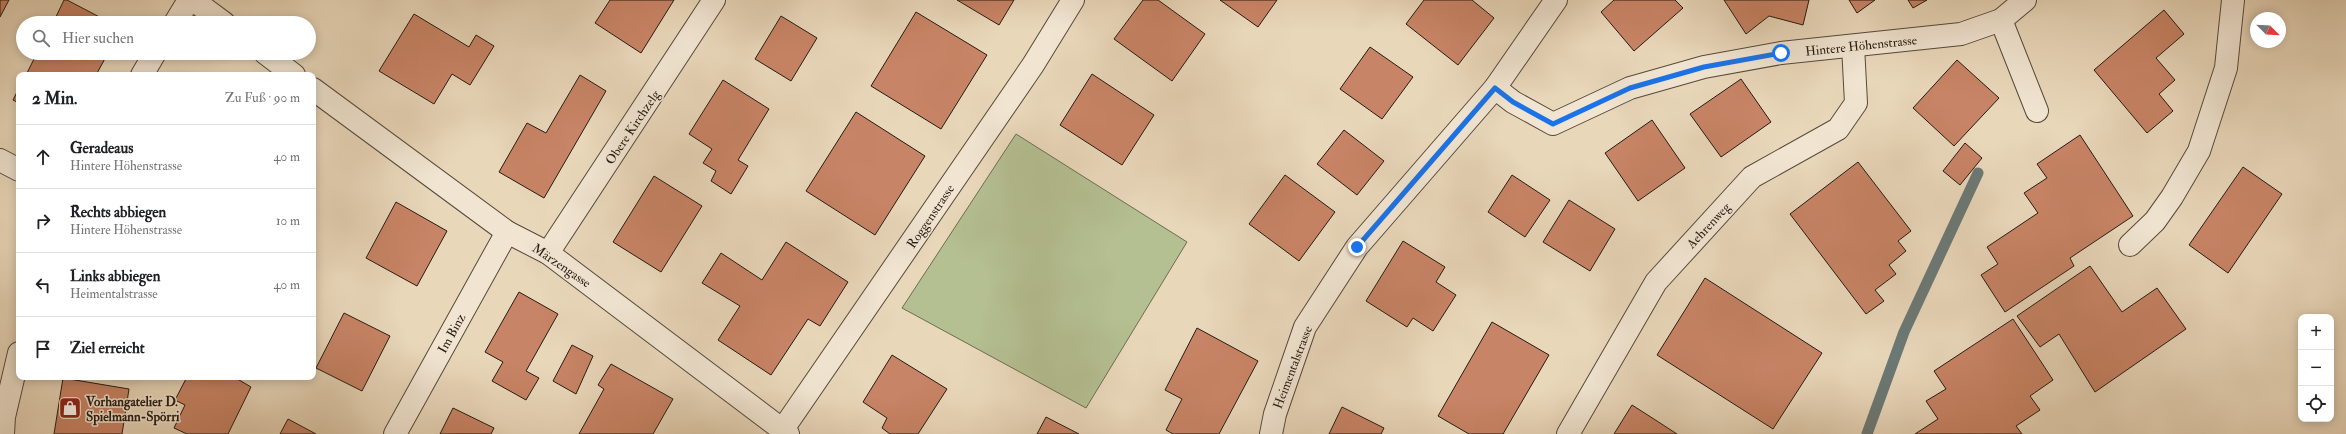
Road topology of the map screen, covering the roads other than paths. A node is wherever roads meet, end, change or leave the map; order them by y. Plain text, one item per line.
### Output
1 (189, 0) edge
2 (193, 0) edge
3 (714, 0) edge
4 (1074, 0) edge
5 (1556, 0) edge
6 (2024, 0) edge
7 (2233, 0) edge
8 (179, 16) edge
9 (215, 16) edge
10 (2001, 20) junction
11 (1853, 46) junction
12 (151, 60) edge
13 (274, 60) edge
14 (144, 72) edge
15 (290, 72) edge
16 (1495, 88) junction
17 (316, 91) edge
18 (2037, 111) dead end
19 (0, 160) edge
20 (16, 168) edge
21 (507, 232) junction
22 (2130, 245) dead end
23 (548, 252) junction
24 (16, 366) edge
25 (785, 432) edge
26 (3, 434) edge
27 (395, 434) edge
28 (1271, 434) edge
29 (1568, 434) edge

1 - 8 street
2 - 9 street
3 - 23 street, Obere Kirchzelg
4 - 25 street, Roggenstrasse
5 - 16 street, Heimentalstrasse
6 - 10 street, Hintere Höhenstrasse
7 - 22 street
10 - 11 street, Hintere Höhenstrasse
10 - 18 street
11 - 16 street, Hintere Höhenstrasse
11 - 29 street, Aehrenweg
12 - 14 street
13 - 15 street
16 - 28 street, Heimentalstrasse
17 - 21 street, Märzengasse
19 - 20 street
21 - 23 street, Märzengasse
21 - 27 street, Im Binz
23 - 25 street, Märzengasse
24 - 26 street

